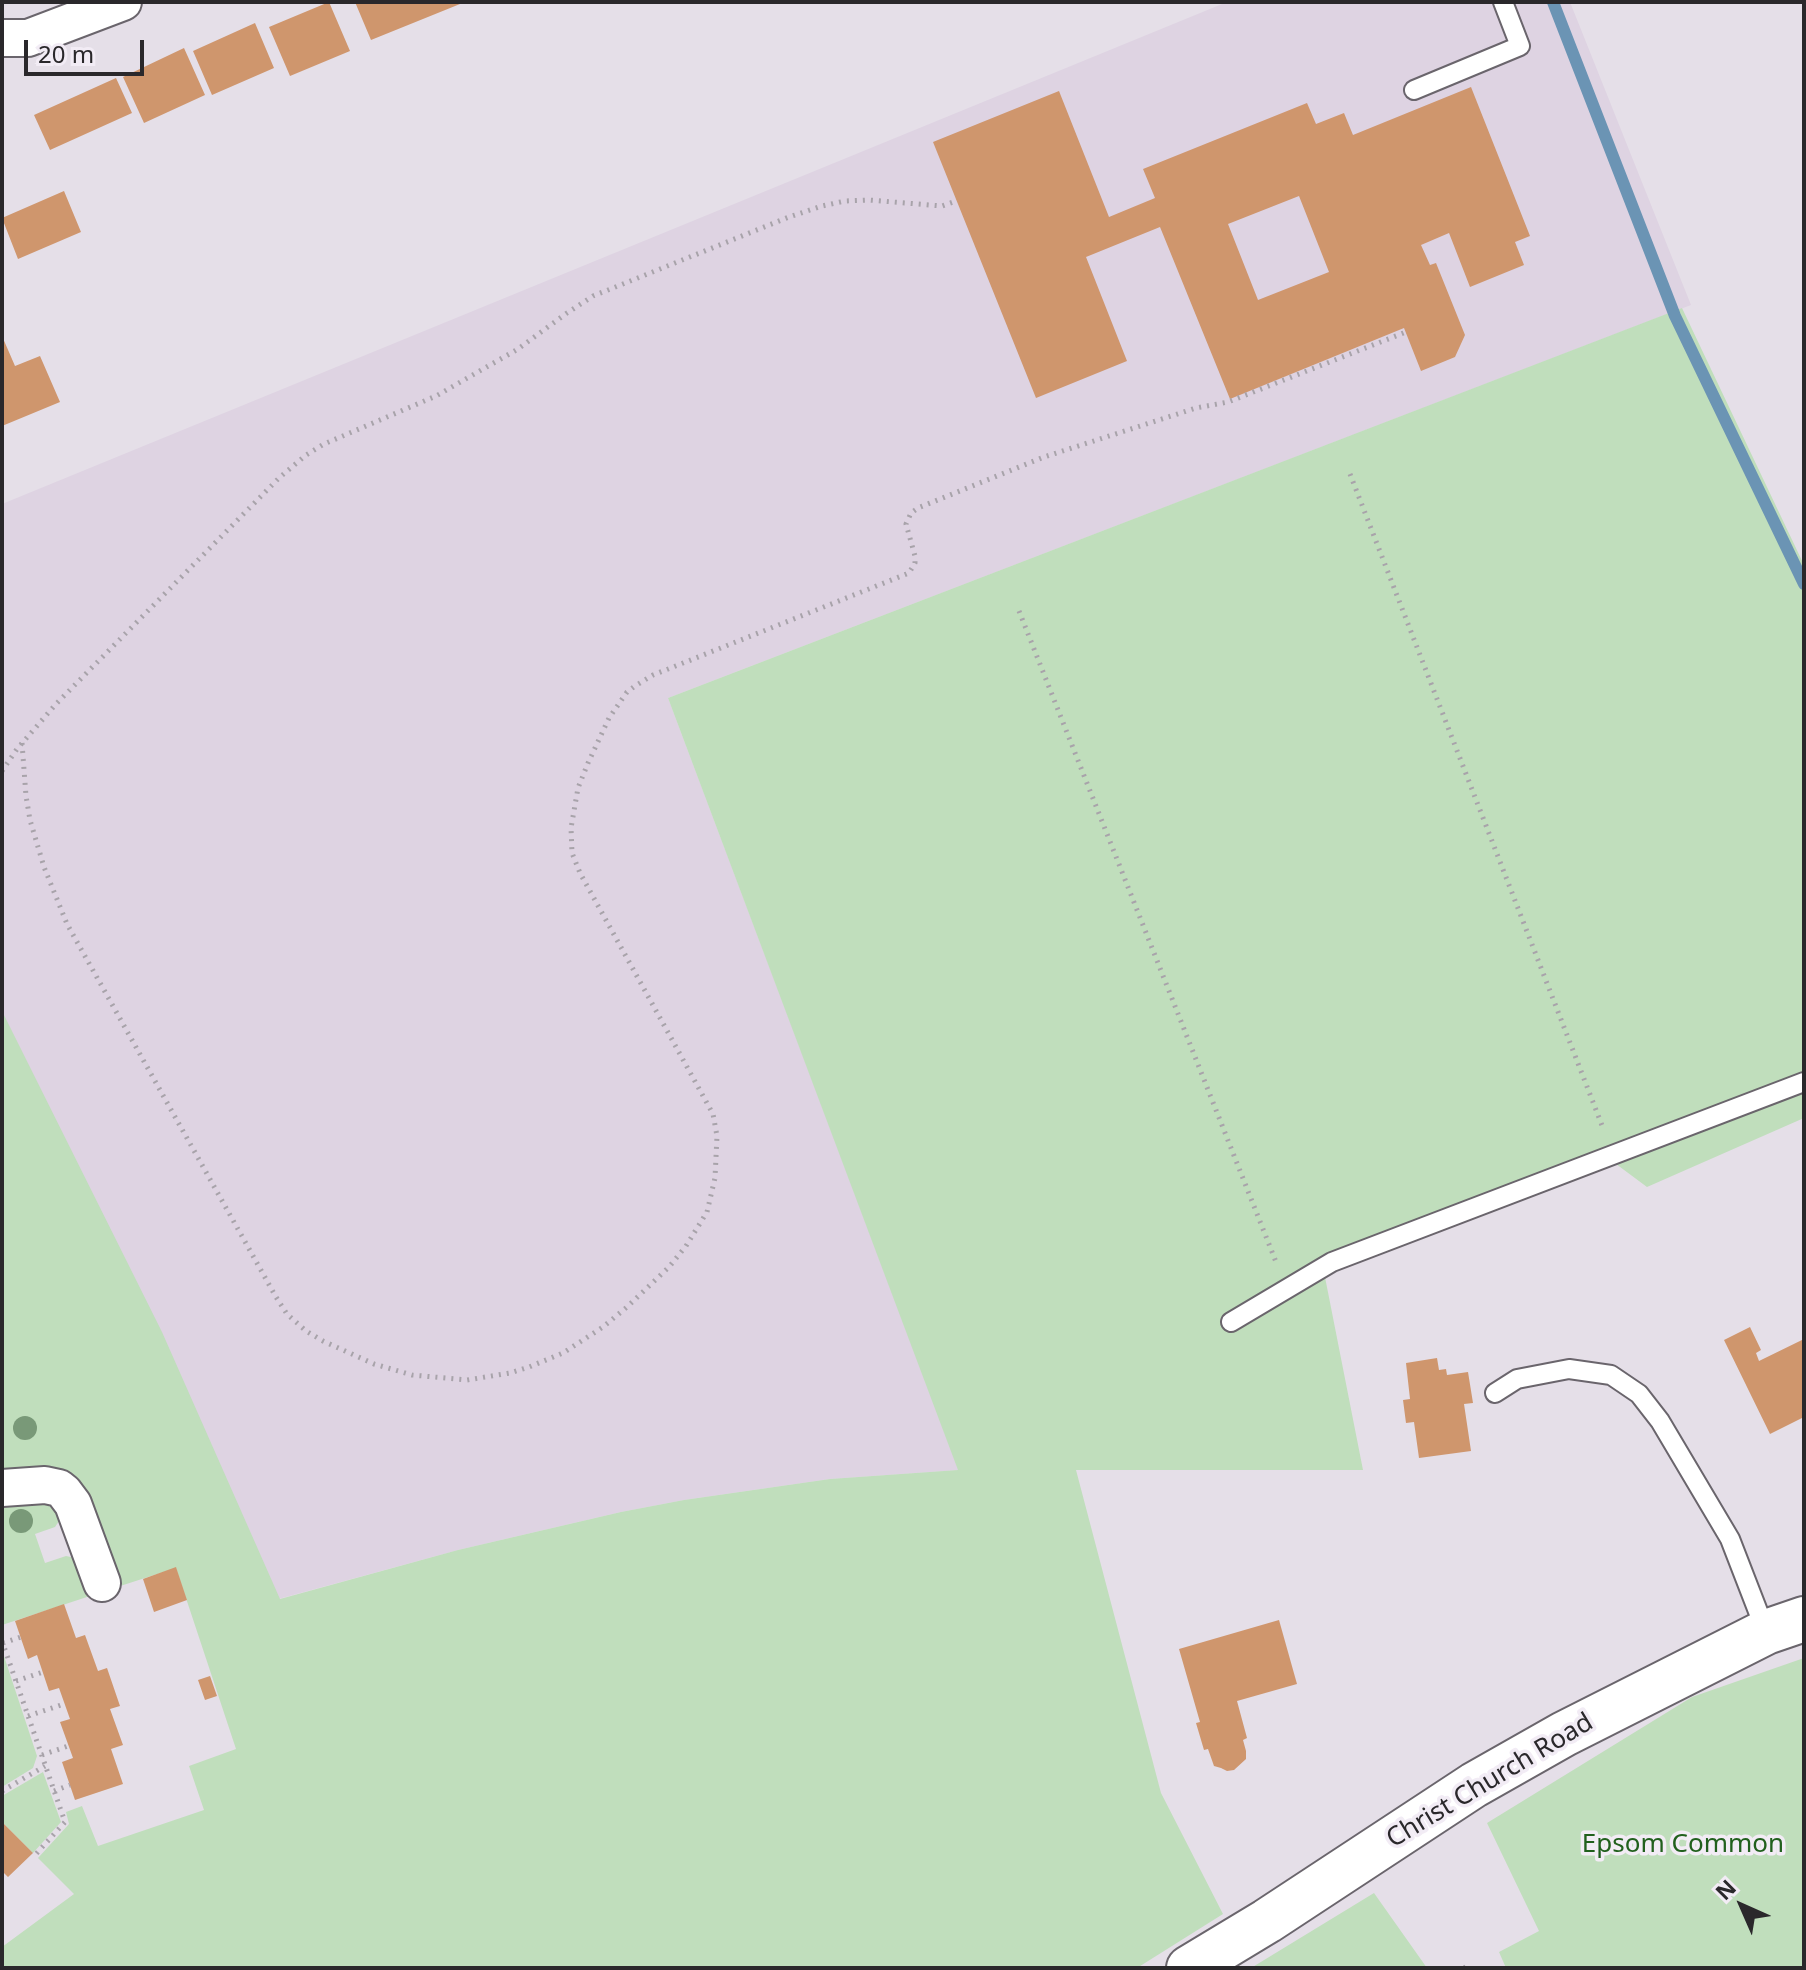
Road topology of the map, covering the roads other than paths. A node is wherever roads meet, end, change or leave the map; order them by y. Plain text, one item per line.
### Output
1 (123, 2) edge
2 (1503, 2) edge
3 (2, 38) edge
4 (1414, 90) dead end
5 (1804, 1082) edge
6 (1231, 1322) dead end
7 (1495, 1393) dead end
8 (2, 1488) edge
9 (102, 1583) dead end
10 (1785, 1626) edge
11 (1189, 1968) edge

1 - 3 street
2 - 4 lane
5 - 6 lane
7 - 10 lane
8 - 9 street
10 - 11 main road, Christ Church Road

